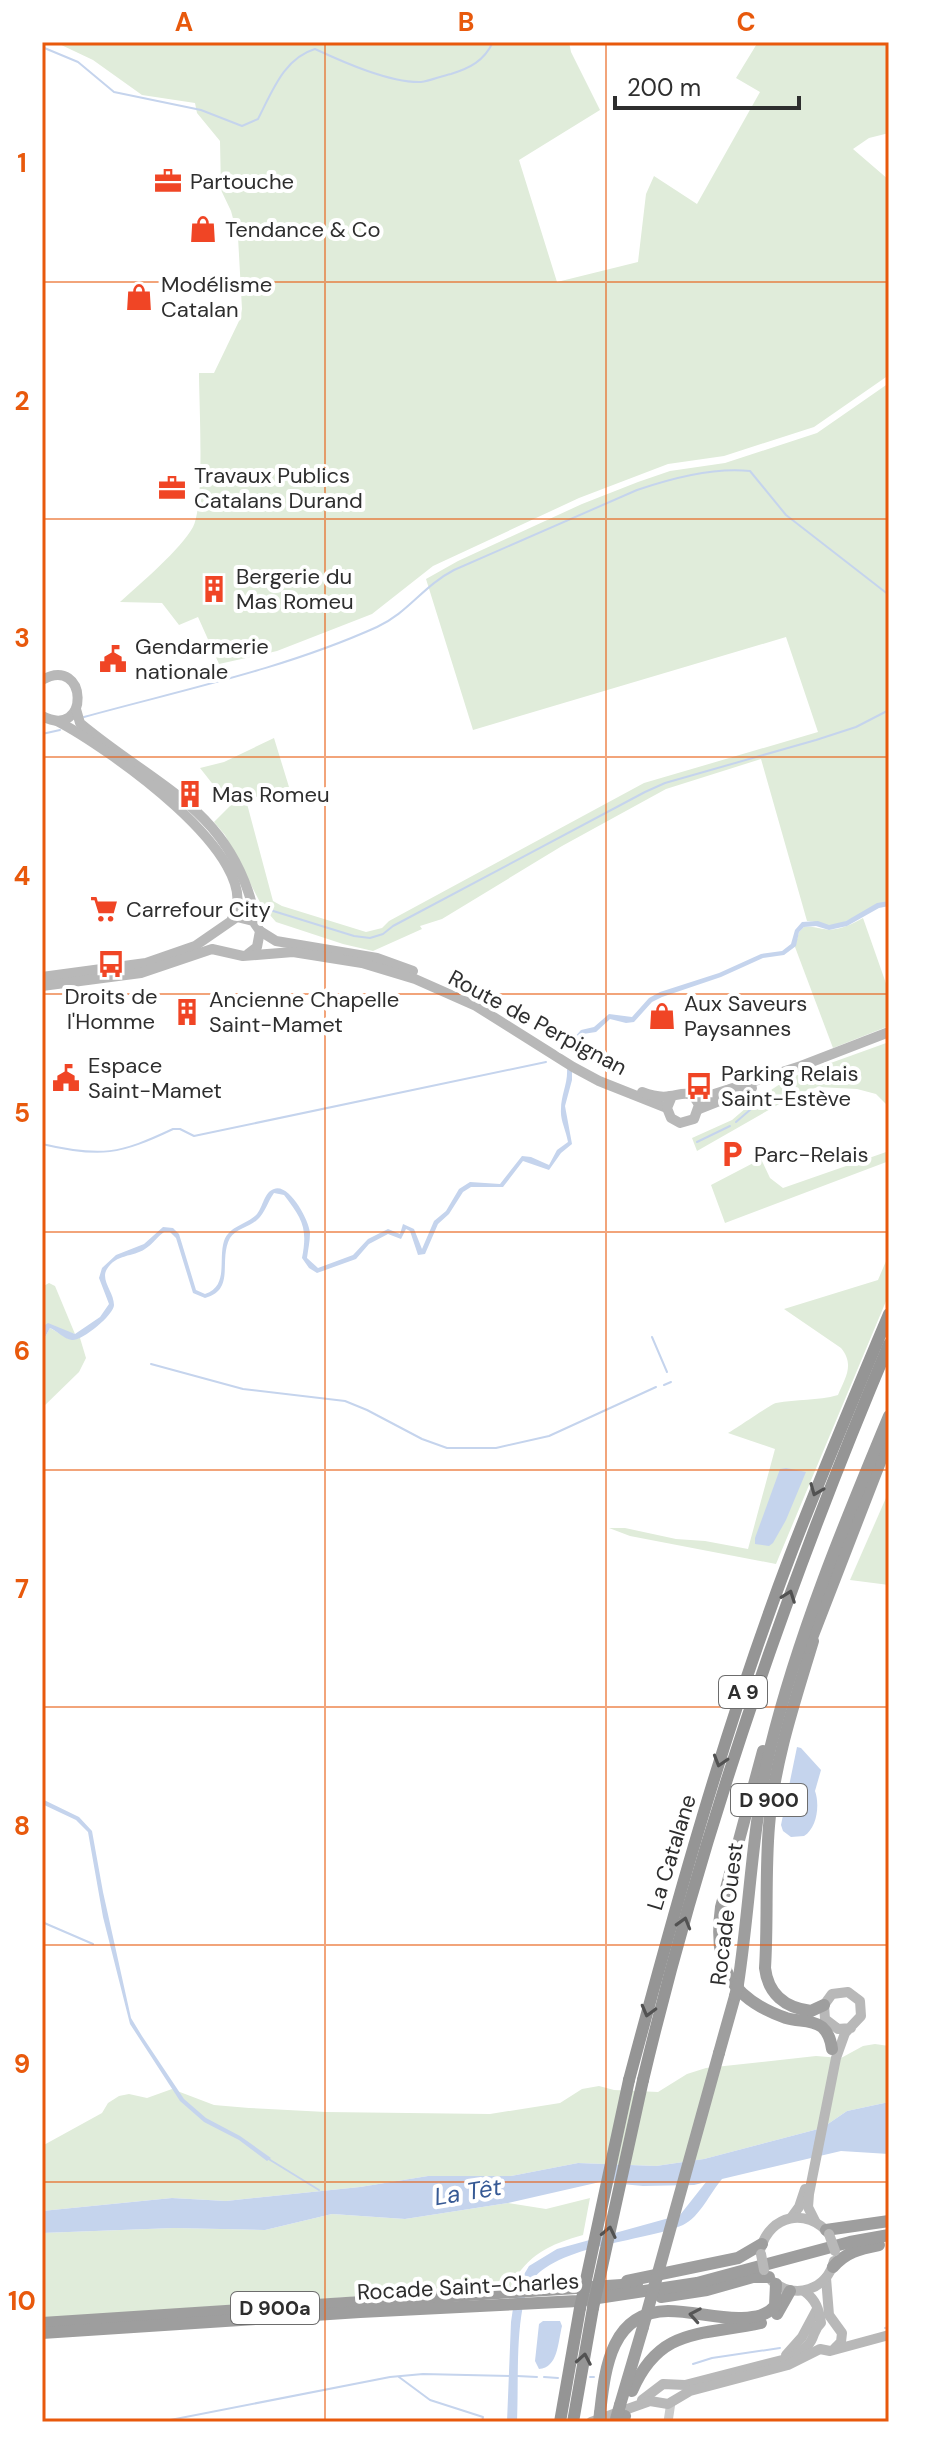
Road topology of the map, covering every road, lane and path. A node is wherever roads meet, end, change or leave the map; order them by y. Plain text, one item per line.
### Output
1 (42, 680) edge
2 (76, 709) junction
3 (48, 720) edge
4 (228, 922) junction
5 (258, 928) junction
6 (229, 952) junction
7 (248, 954) junction
8 (42, 977) edge
9 (42, 986) edge
10 (889, 1035) edge
11 (672, 1096) junction
12 (694, 1097) junction
13 (667, 1108) junction
14 (699, 1109) junction
15 (889, 1314) edge
16 (889, 1344) edge
17 (889, 1414) edge
18 (884, 1440) edge
19 (821, 1617) junction
20 (808, 1624) junction
21 (739, 1992) junction
22 (770, 2012) junction
23 (825, 2016) junction
24 (851, 2028) junction
25 (835, 2050) junction
26 (636, 2080) junction
27 (803, 2207) junction
28 (791, 2218) junction
29 (889, 2221) edge
30 (823, 2228) junction
31 (889, 2232) edge
32 (889, 2243) edge
33 (761, 2249) junction
34 (830, 2273) junction
35 (770, 2277) junction
36 (588, 2286) junction
37 (797, 2291) junction
38 (584, 2306) junction
39 (818, 2307) junction
40 (42, 2323) edge
41 (826, 2323) junction
42 (42, 2333) edge
43 (842, 2333) junction
44 (886, 2336) edge
45 (813, 2339) junction
46 (820, 2349) junction
47 (835, 2349) junction
48 (783, 2358) junction
49 (672, 2386) junction
50 (664, 2400) junction
51 (623, 2411) edge
52 (570, 2413) edge
53 (597, 2419) edge
54 (560, 2422) edge
55 (581, 2422) edge
56 (665, 2422) edge

1 - 2 main road
2 - 3 main road
2 - 5 main road
3 - 4 main road
4 - 5 main road
4 - 6 main road
4 - 8 main road
5 - 7 main road
5 - 11 main road, Route de Perpignan
6 - 7 main road
6 - 9 main road
7 - 13 main road, Route de Perpignan
10 - 12 main road
10 - 14 main road
11 - 12 main road
11 - 13 main road
12 - 14 main road
13 - 14 main road
15 -> 26 highway, La Catalane / A 9
26 -> 16 highway, La Catalane / A 9
17 - 18 highway, D 900
18 - 19 highway, Rocade Ouest / D 900
18 - 20 highway, Rocade Ouest / D 900
19 - 21 highway, Rocade Ouest / D 900
19 - 23 highway
20 - 21 highway, Rocade Ouest / D 900
20 - 22 highway
21 - 51 highway, Rocade Ouest / D 900, bridge
22 - 23 highway
22 - 25 highway
23 - 24 main road
23 - 24 main road
23 - 25 main road
24 - 25 main road
25 - 27 main road
26 - 38 highway, La Catalane / A 9, bridge
27 - 28 main road
27 - 30 main road
28 - 30 main road
28 - 33 main road
29 - 30 highway
30 - 34 main road, bridge
31 - 36 highway, Rocade Saint-Charles
31 - 38 highway, Rocade Saint-Charles
32 - 34 highway
33 - 35 main road, bridge
33 - 36 highway
34 - 37 main road
34 - 41 main road
35 - 37 main road
35 - 38 highway
35 -> 53 highway
36 - 40 highway, Rocade Saint-Charles / D 900a
37 - 39 main road
37 - 51 highway
38 - 42 highway, Rocade Saint-Charles / D 900a
38 - 52 highway, La Catalane / A 9
39 - 41 main road
39 - 48 main road
41 - 43 main road
41 - 45 main road
43 - 44 main road
43 - 47 main road
44 - 47 main road
45 - 46 main road
45 - 48 main road
46 - 47 main road
46 - 50 main road
48 - 49 main road
49 - 50 main road
49 - 50 main road
50 - 53 main road
50 - 55 main road
50 - 56 street
52 - 54 highway, La Catalane / A 9

